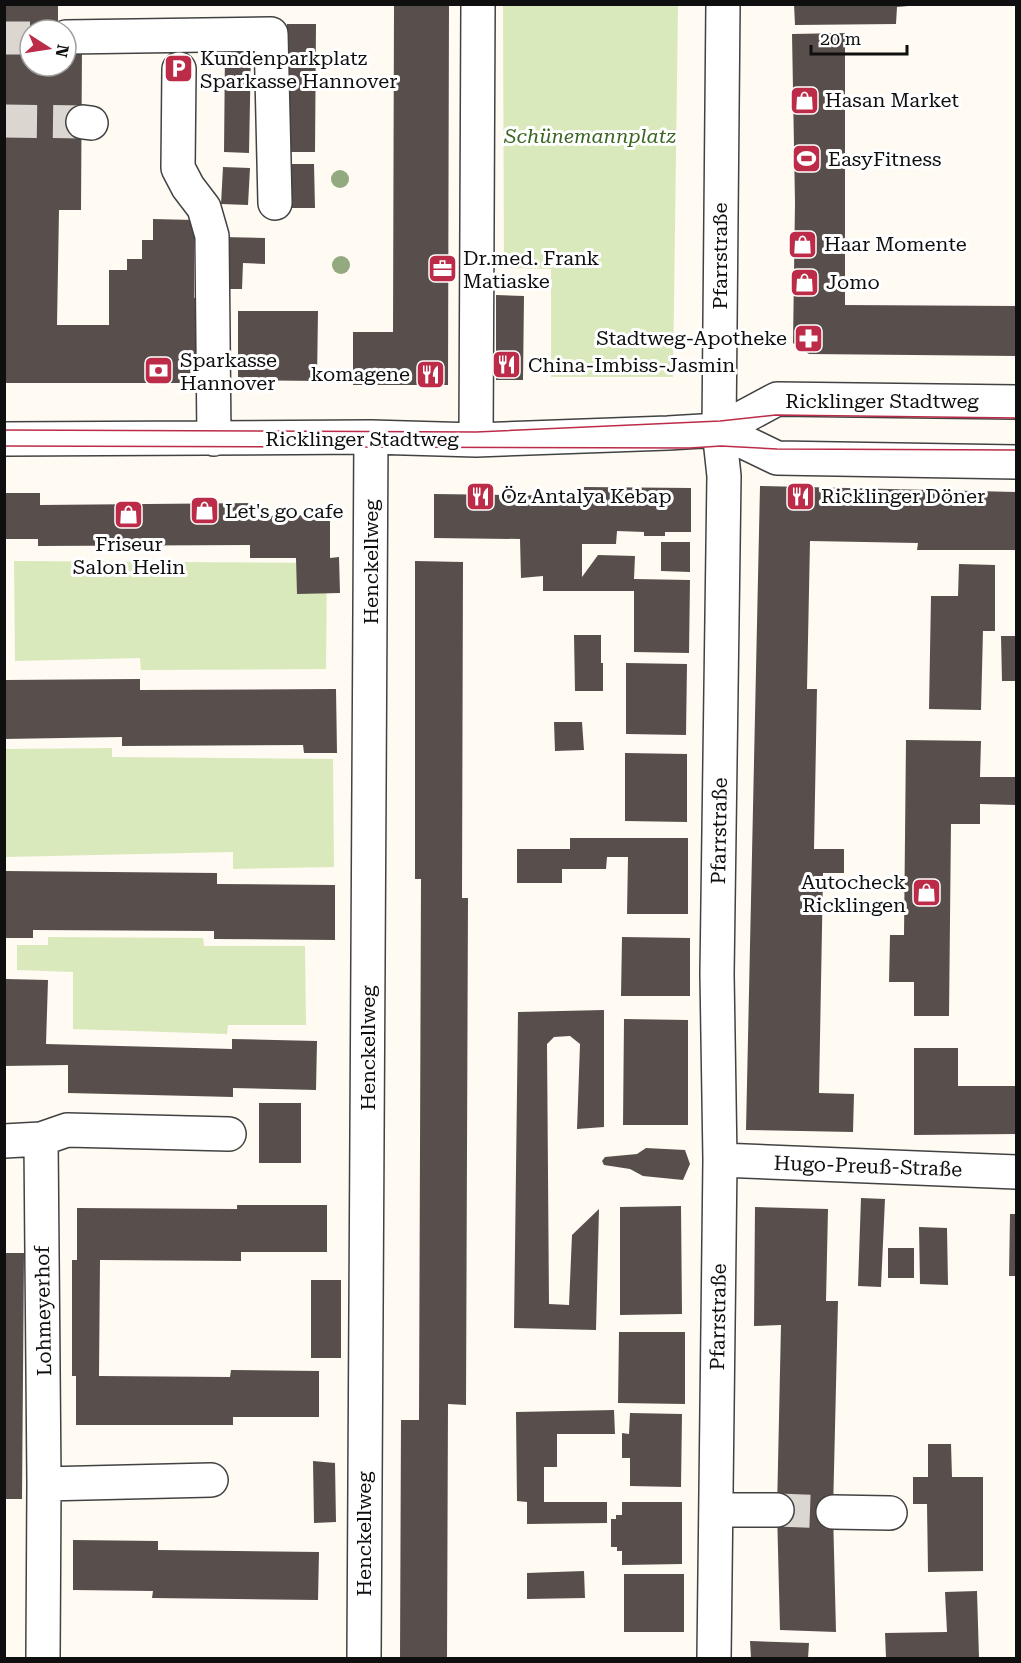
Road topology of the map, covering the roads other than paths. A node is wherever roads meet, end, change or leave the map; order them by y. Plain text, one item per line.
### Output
1 (478, 4) edge
2 (723, 4) edge
3 (78, 38) edge
4 (179, 69) dead end
5 (275, 203) dead end
6 (1017, 402) edge
7 (719, 430) junction
8 (371, 437) junction
9 (4, 439) edge
10 (214, 439) junction
11 (476, 440) junction
12 (1017, 462) edge
13 (229, 1134) dead end
14 (41, 1139) junction
15 (4, 1141) edge
16 (720, 1160) junction
17 (1017, 1172) edge
18 (211, 1480) dead end
19 (44, 1484) junction
20 (716, 1510) junction
21 (777, 1510) tunnel mouth
22 (833, 1512) tunnel mouth
23 (890, 1513) dead end
24 (43, 1659) edge
25 (364, 1659) edge
26 (714, 1659) edge

1 - 11 street
2 - 7 street, Pfarrstraße
3 - 5 street
4 - 10 street
6 - 7 street, Ricklinger Stadtweg
7 - 11 street, Ricklinger Stadtweg
7 - 12 street, Ricklinger Stadtweg
7 - 16 street, Pfarrstraße
8 - 10 street, Ricklinger Stadtweg
8 - 11 street, Ricklinger Stadtweg
8 - 25 street, Henckellweg
9 - 10 street, Ricklinger Stadtweg
13 - 14 street
14 - 15 street
14 - 19 street, Lohmeyerhof
16 - 17 street, Hugo-Preuß-Straße
16 - 20 street, Pfarrstraße
18 - 19 street
19 - 24 street, Lohmeyerhof
20 - 21 street
20 - 26 street, Pfarrstraße
22 - 23 street

